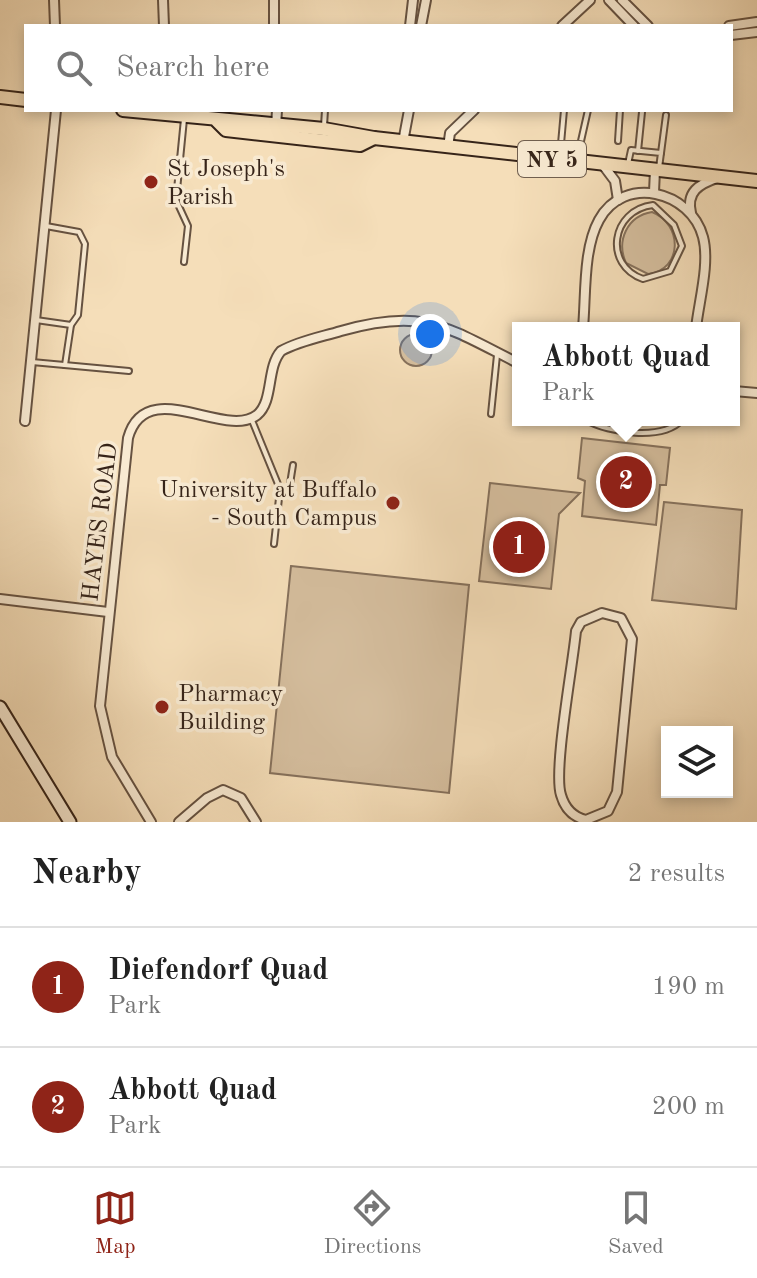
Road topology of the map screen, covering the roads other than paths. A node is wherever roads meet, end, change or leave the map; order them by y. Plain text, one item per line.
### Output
1 (54, 0) edge
2 (163, 0) edge
3 (274, 0) edge
4 (413, 0) edge
5 (426, 0) edge
6 (590, 0) edge
7 (609, 0) edge
8 (622, 0) edge
9 (757, 22) edge
10 (55, 24) edge
11 (164, 24) edge
12 (274, 24) edge
13 (410, 24) edge
14 (421, 24) edge
15 (564, 24) edge
16 (632, 24) edge
17 (646, 24) edge
18 (733, 25) edge
19 (757, 32) edge
20 (733, 35) edge
21 (0, 97) edge
22 (24, 100) edge
23 (56, 112) edge
24 (166, 112) edge
25 (325, 112) edge
26 (406, 112) edge
27 (472, 112) edge
28 (564, 112) edge
29 (588, 112) edge
30 (620, 112) edge
31 (642, 112) dead end
32 (666, 115) dead end
33 (184, 117) junction
34 (276, 123) edge
35 (324, 129) junction
36 (374, 138) junction
37 (581, 141) dead end
38 (618, 141) dead end
39 (403, 142) junction
40 (448, 147) junction
41 (638, 151) junction
42 (661, 153) junction
43 (559, 160) junction
44 (603, 164) junction
45 (627, 167) junction
46 (657, 170) junction
47 (718, 177) junction
48 (757, 181) edge
49 (654, 192) junction
50 (618, 200) junction
51 (653, 205) junction
52 (692, 214) junction
53 (46, 226) junction
54 (184, 262) dead end
55 (36, 320) junction
56 (584, 322) edge
57 (697, 322) edge
58 (71, 325) junction
59 (498, 353) junction
60 (512, 360) edge
61 (31, 362) junction
62 (65, 365) junction
63 (129, 371) dead end
64 (491, 414) dead end
65 (251, 418) junction
66 (25, 421) dead end
67 (599, 426) edge
68 (675, 426) edge
69 (293, 465) dead end
70 (280, 489) junction
71 (274, 544) dead end
72 (0, 599) edge
73 (108, 612) junction
74 (0, 707) edge
75 (608, 811) junction
76 (575, 819) edge
77 (70, 822) edge
78 (151, 822) edge
79 (179, 822) edge
80 (256, 822) edge
81 (601, 822) edge

1 - 10 street
2 - 11 street
3 - 12 street
4 - 13 street
5 - 14 street
6 - 15 street
7 - 16 street
8 - 17 street
9 - 18 street
19 - 20 street
21 - 22 main road
23 - 53 street
24 - 33 main road, NY 5
25 - 35 lane
26 - 39 street
27 - 40 street
28 - 43 lane
29 - 37 lane
30 - 38 lane
31 - 41 lane
32 - 42 lane
33 - 34 main road, NY 5
33 - 54 lane
34 - 35 main road, NY 5
34 - 36 main road, NY 5
35 - 36 main road, NY 5
36 - 39 main road, NY 5
39 - 40 main road, NY 5
40 - 43 main road, NY 5
41 - 42 lane
41 - 45 lane
42 - 46 lane
43 - 44 main road, NY 5
44 - 45 main road, NY 5
44 - 50 street
45 - 46 main road, NY 5
46 - 47 main road, NY 5
46 - 49 street
47 - 48 main road, NY 5
47 - 52 street
49 - 50 street
49 - 51 lane
49 - 52 street
50 - 56 street
51 - 51 lane
52 - 57 street
53 - 55 street
53 - 58 lane
55 - 58 lane
55 - 61 street
58 - 62 lane
59 - 60 street
59 - 64 lane
59 - 65 street
61 - 62 lane
61 - 66 street
62 - 63 lane
65 - 70 lane
65 - 73 street, HAYES ROAD
67 - 68 lane
69 - 70 lane
70 - 71 lane
72 - 73 street
73 - 78 street, HAYES ROAD
74 - 77 street
75 - 76 street
75 - 76 street
75 - 81 street
79 - 80 street

